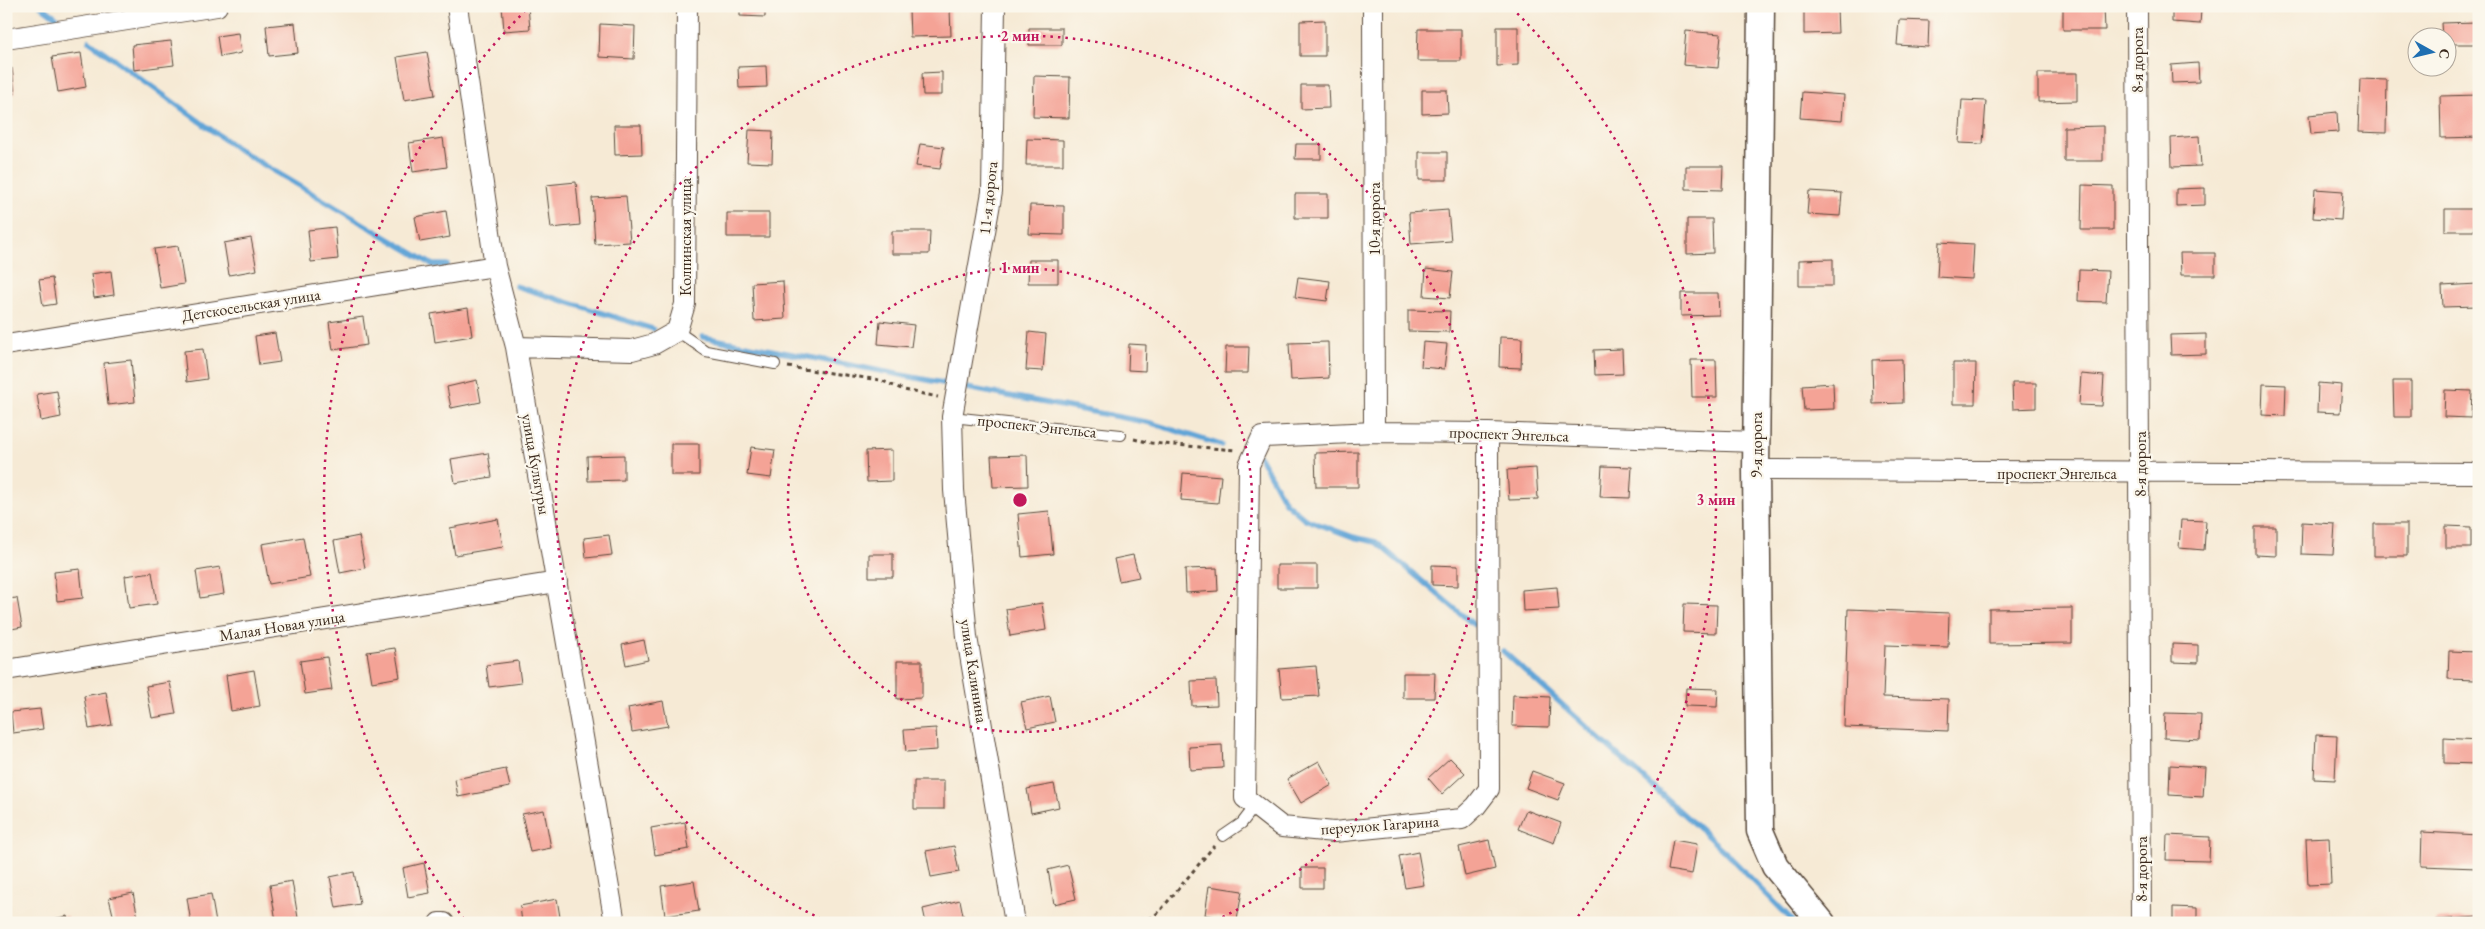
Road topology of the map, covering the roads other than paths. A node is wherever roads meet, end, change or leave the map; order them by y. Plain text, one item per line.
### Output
1 (217, 6) edge
2 (457, 6) edge
3 (687, 6) edge
4 (996, 6) edge
5 (1373, 6) edge
6 (1761, 6) edge
7 (2137, 6) edge
8 (6, 39) edge
9 (495, 266) junction
10 (677, 331) junction
11 (6, 345) edge
12 (516, 347) junction
13 (775, 364) road end
14 (952, 417) junction
15 (1374, 432) junction
16 (1488, 432) junction
17 (1121, 435) dead end
18 (1260, 442) joint
19 (1756, 442) junction
20 (1756, 470) junction
21 (2140, 473) junction
22 (2479, 473) edge
23 (557, 582) junction
24 (6, 670) edge
25 (1255, 806) junction
26 (1223, 836) road end
27 (439, 923) edge
28 (444, 923) edge
29 (615, 923) edge
30 (1015, 923) edge
31 (1822, 923) edge
32 (2140, 923) edge

1 - 8 street
2 - 9 street, улица Культуры
3 - 10 street, Колпинская улица
4 - 14 street, 11-я дорога
5 - 15 street, 10-я дорога
6 - 19 street, 9-я дорога
7 - 21 street, 8-я дорога
9 - 11 street, Детскосельская улица
9 - 12 street, улица Культуры
10 - 12 street
10 - 13 lane
12 - 23 street, улица Культуры
14 - 17 lane, проспект Энгельса
14 - 30 street, улица Калинина
15 - 16 street, проспект Энгельса
15 - 18 street, проспект Энгельса
16 - 19 street, проспект Энгельса
16 - 25 street, переулок Гагарина
18 - 25 street, переулок Гагарина
19 - 20 street, 9-я дорога
20 - 21 street, проспект Энгельса
20 - 31 street, 9-я дорога
21 - 22 street, проспект Энгельса
21 - 32 street, 8-я дорога
23 - 24 street, Малая Новая улица
23 - 29 street, улица Культуры
25 - 26 lane
27 - 28 street

